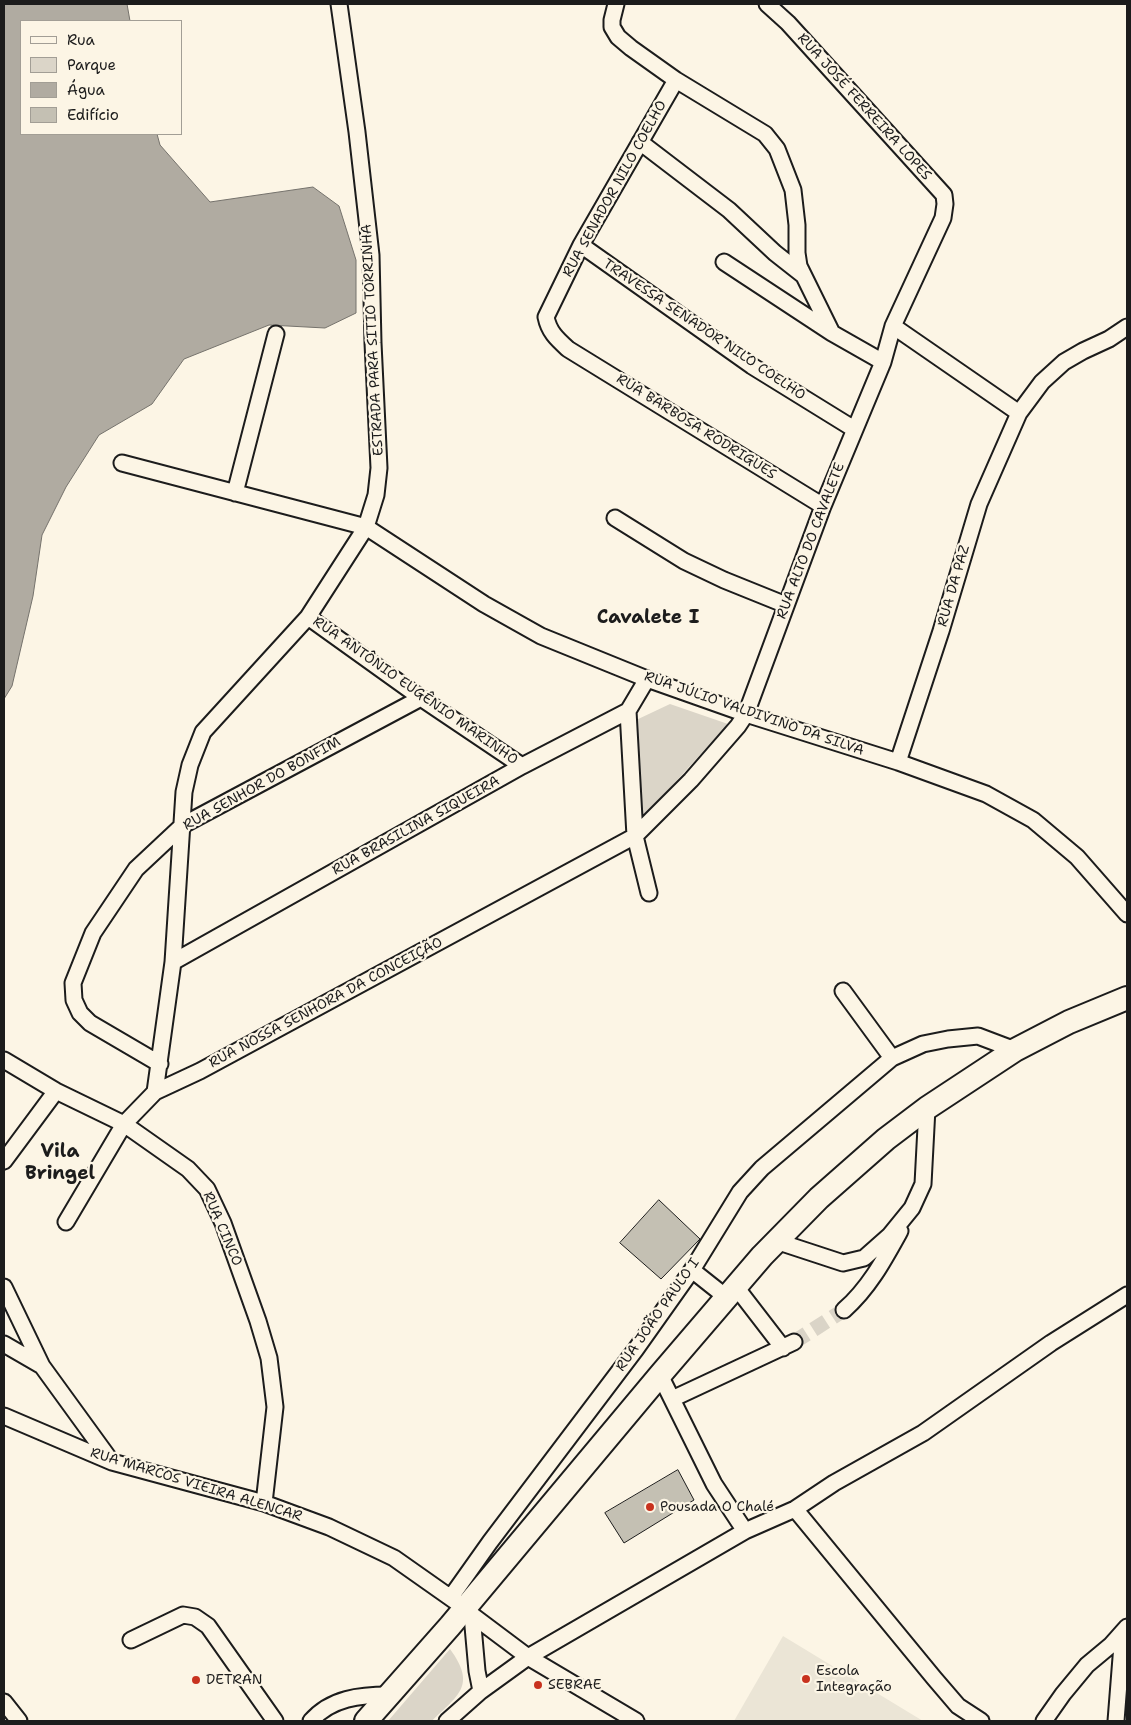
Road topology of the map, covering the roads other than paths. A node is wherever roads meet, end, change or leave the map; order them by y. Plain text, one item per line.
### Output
1 (339, 4) edge
2 (616, 4) edge
3 (767, 4) edge
4 (676, 80) junction
5 (640, 142) junction
6 (943, 218) joint
7 (581, 245) junction
8 (724, 262) dead end
9 (803, 274) junction
10 (893, 326) junction
11 (1127, 327) edge
12 (832, 333) junction
13 (276, 334) dead end
14 (568, 349) joint
15 (883, 362) junction
16 (1019, 413) junction
17 (854, 429) junction
18 (122, 463) dead end
19 (235, 493) junction
20 (824, 506) junction
21 (615, 518) dead end
22 (366, 527) junction
23 (786, 605) junction
24 (308, 617) junction
25 (647, 679) junction
26 (421, 698) junction
27 (628, 711) junction
28 (746, 714) junction
29 (898, 762) junction
30 (522, 766) junction
31 (183, 825) junction
32 (635, 836) junction
33 (649, 893) dead end
34 (1127, 914) edge
35 (173, 962) junction
36 (843, 991) dead end
37 (1127, 998) edge
38 (1015, 1050) junction
39 (892, 1058) junction
40 (4, 1060) edge
41 (160, 1064) junction
42 (56, 1091) junction
43 (155, 1092) junction
44 (927, 1108) junction
45 (124, 1124) junction
46 (4, 1161) edge
47 (912, 1208) junction
48 (66, 1222) dead end
49 (776, 1241) junction
50 (692, 1270) junction
51 (4, 1287) edge
52 (731, 1292) junction
53 (1127, 1295) edge
54 (844, 1310) tunnel mouth
55 (4, 1344) edge
56 (42, 1366) junction
57 (660, 1375) junction
58 (672, 1399) junction
59 (4, 1416) edge
60 (112, 1462) junction
61 (264, 1503) junction
62 (795, 1509) junction
63 (745, 1531) junction
64 (463, 1607) junction
65 (1125, 1629) edge
66 (131, 1640) dead end
67 (528, 1657) junction
68 (481, 1691) junction
69 (389, 1694) junction
70 (4, 1702) edge
71 (19, 1721) edge
72 (275, 1721) edge
73 (311, 1721) edge
74 (366, 1721) edge
75 (447, 1721) edge
76 (636, 1721) edge
77 (981, 1721) edge
78 (1044, 1721) edge
79 (1116, 1721) edge

1 - 22 street, ESTRADA PARA SITIO TORRINHA
2 - 4 street
3 - 6 street, RUA JOSÉ FERREIRA LOPES
4 - 5 street, RUA SENADOR NILO COELHO
4 - 9 street
5 - 7 street, RUA SENADOR NILO COELHO
5 - 9 street
6 - 10 street, RUA ALTO DO CAVALETE
7 - 14 street, RUA SENADOR NILO COELHO
7 - 17 street, TRAVESSA SENADOR NILO COELHO
8 - 12 street
9 - 12 street
10 - 15 street, RUA ALTO DO CAVALETE
10 - 16 street
11 - 16 street, RUA DA PAZ
12 - 15 street
13 - 19 street
14 - 20 street, RUA BARBOSA RODRIGUES
15 - 17 street, RUA ALTO DO CAVALETE
16 - 29 street, RUA DA PAZ
17 - 20 street, RUA ALTO DO CAVALETE
18 - 19 street, RUA JÚLIO VALDIVINO DA SILVA
19 - 22 street, RUA JÚLIO VALDIVINO DA SILVA
20 - 23 street, RUA ALTO DO CAVALETE
21 - 23 street
22 - 24 street, ESTRADA PARA SITIO TORRINHA
22 - 25 street, RUA JÚLIO VALDIVINO DA SILVA
23 - 28 street, RUA ALTO DO CAVALETE
24 - 26 street, RUA ANTÔNIO EUGÊNIO MARINHO
24 - 31 street, ESTRADA PARA SITIO TORRINHA
25 - 27 street
25 - 28 street, RUA JÚLIO VALDIVINO DA SILVA
26 - 30 street, RUA ANTÔNIO EUGÊNIO MARINHO
26 - 31 street, RUA SENHOR DO BONFIM
27 - 30 street, RUA BRASILINA SIQUEIRA
27 - 32 street
28 - 29 street, RUA JÚLIO VALDIVINO DA SILVA
28 - 32 street, RUA ALTO DO CAVALETE
29 - 34 street, RUA JÚLIO VALDIVINO DA SILVA
30 - 35 street, RUA BRASILINA SIQUEIRA
31 - 35 street, ESTRADA PARA SITIO TORRINHA
31 - 41 street, RUA SENHOR DO BONFIM
32 - 33 street
32 - 43 street, RUA NOSSA SENHORA DA CONCEIÇÃO
35 - 41 street, ESTRADA PARA SITIO TORRINHA
36 - 39 street
37 - 38 highway
38 - 39 street, RUA JOÃO PAULO I
38 - 44 highway
39 - 50 street, RUA JOÃO PAULO I
40 - 42 street, RUA CINCO
41 - 43 street, ESTRADA PARA SITIO TORRINHA
42 - 45 street, RUA CINCO
42 - 46 street
43 - 45 street, RUA NOSSA SENHORA DA CONCEIÇÃO
44 - 47 street
44 - 49 highway
45 - 48 street, RUA NOSSA SENHORA DA CONCEIÇÃO
45 - 61 street, RUA CINCO
47 - 49 street
47 - 54 street
49 - 52 highway
50 - 52 street
50 - 64 street, RUA JOÃO PAULO I
51 - 56 street
52 - 57 highway
52 - 58 street
53 - 62 street
55 - 56 street
56 - 60 street
57 - 58 street
57 - 64 highway
58 - 63 street
59 - 60 street, RUA MARCOS VIEIRA ALENCAR
60 - 61 street, RUA MARCOS VIEIRA ALENCAR
61 - 64 street, RUA MARCOS VIEIRA ALENCAR
62 - 63 street
62 - 77 street
63 - 67 street
64 - 67 street, RUA MARCOS VIEIRA ALENCAR
64 - 68 street
64 - 69 highway
65 - 78 street
65 - 79 street
66 - 72 street
67 - 68 street
67 - 76 street, RUA MARCOS VIEIRA ALENCAR
68 - 75 street
69 - 73 street
69 - 74 highway
70 - 71 street

